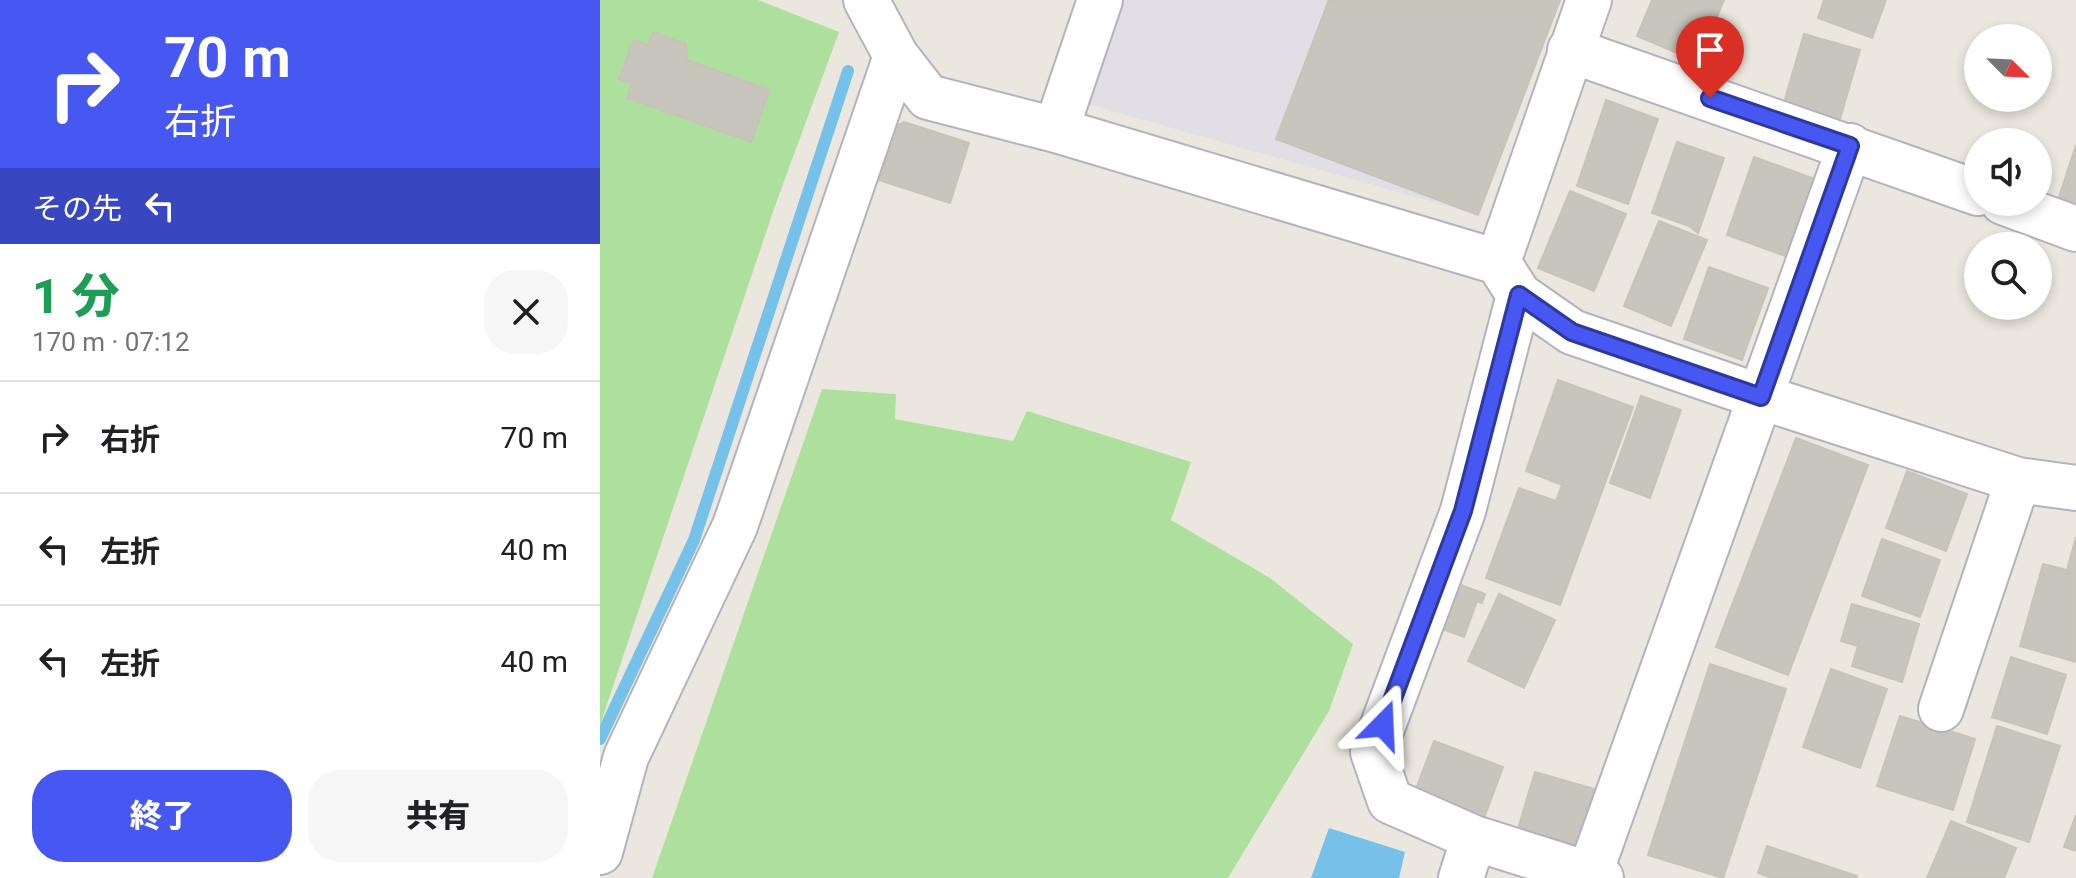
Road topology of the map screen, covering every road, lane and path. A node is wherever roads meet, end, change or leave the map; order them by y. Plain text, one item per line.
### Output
1 (866, 0) edge
2 (1100, 0) edge
3 (1589, 0) edge
4 (1570, 50) junction
5 (896, 56) junction
6 (1056, 130) junction
7 (1850, 146) junction
8 (1964, 188) edge
9 (2041, 216) edge
10 (2076, 229) edge
11 (1509, 278) junction
12 (1761, 397) junction
13 (2018, 480) junction
14 (2076, 488) edge
15 (1941, 709) dead end
16 (600, 852) edge
17 (1468, 858) edge
18 (1596, 876) edge

1 - 5 street
2 - 6 street
3 - 4 street
4 - 7 street
4 - 11 street
5 - 6 street
5 - 16 street
6 - 11 street
7 - 8 street
7 - 12 street
9 - 10 street
11 - 12 street
11 - 17 street
12 - 13 street
12 - 18 street
13 - 14 street
13 - 15 street
17 - 18 street

